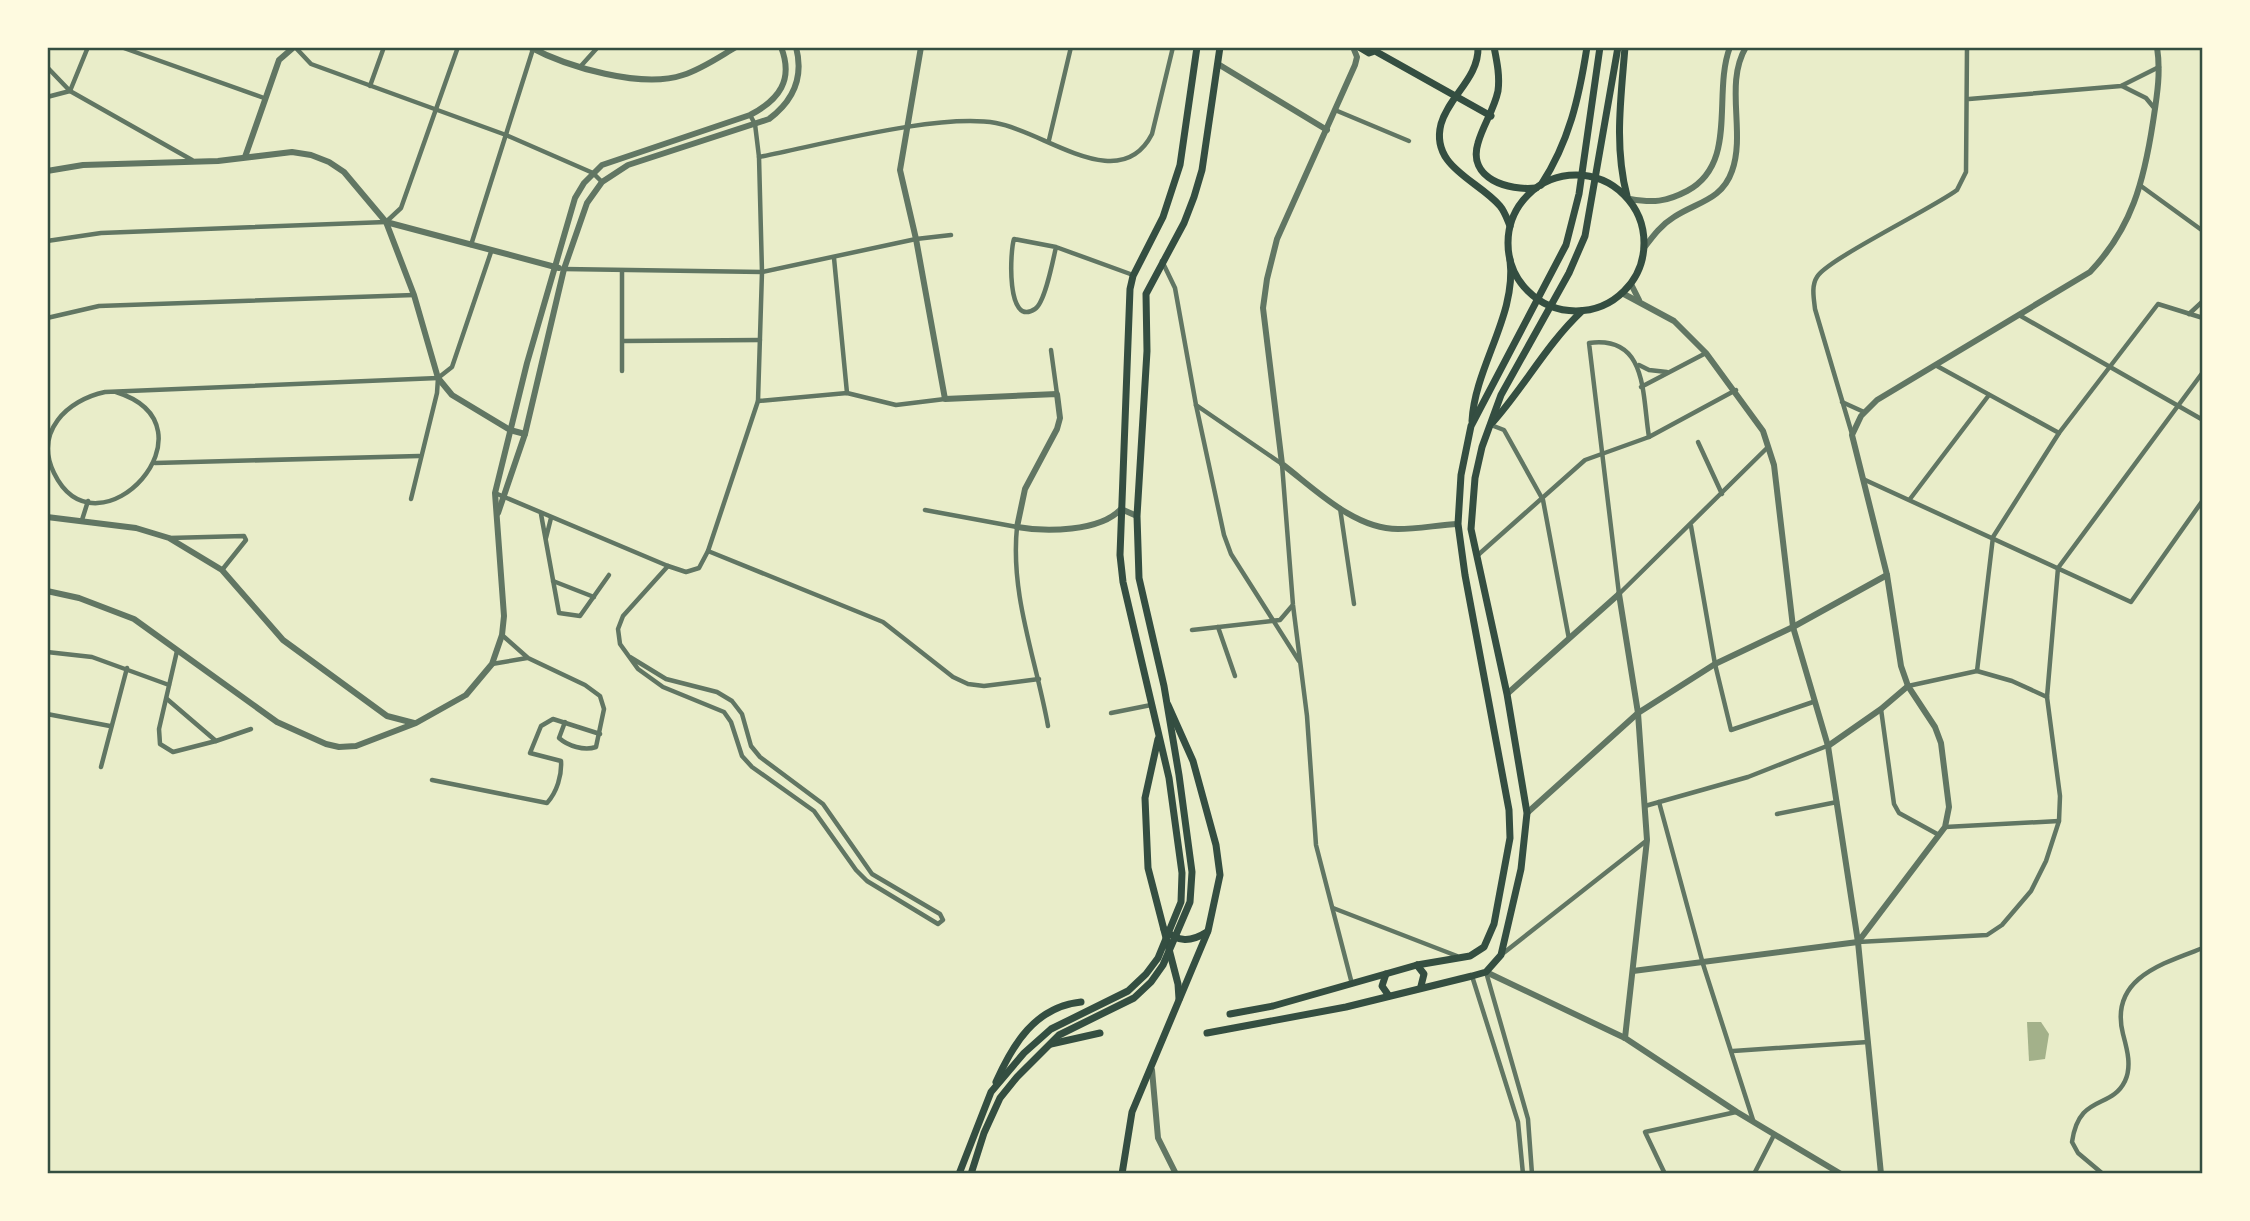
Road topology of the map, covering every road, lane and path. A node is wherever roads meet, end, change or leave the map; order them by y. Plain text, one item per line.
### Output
1 (88, 47) edge
2 (121, 47) edge
3 (295, 47) edge
4 (384, 47) edge
5 (458, 47) edge
6 (598, 47) edge
7 (736, 47) edge
8 (781, 47) edge
9 (796, 47) edge
10 (921, 47) edge
11 (1071, 47) edge
12 (1173, 47) edge
13 (1197, 47) edge
14 (1220, 47) edge
15 (1353, 47) edge
16 (1359, 47) edge
17 (1478, 47) edge
18 (1494, 47) edge
19 (1587, 47) edge
20 (1600, 47) edge
21 (1618, 47) edge
22 (1625, 47) edge
23 (1730, 47) edge
24 (1746, 47) edge
25 (1967, 47) edge
26 (2157, 47) edge
27 (531, 48) edge
28 (1372, 50) edge
29 (1357, 58) junction
30 (1218, 64) junction
31 (47, 67) edge
32 (2160, 67) junction
33 (579, 68) junction
34 (370, 86) junction
35 (2121, 86) junction
36 (70, 91) junction
37 (1457, 94) junction
38 (47, 97) edge
39 (264, 98) junction
40 (1969, 99) junction
41 (2155, 109) junction
42 (437, 110) junction
43 (1335, 110) junction
44 (750, 115) junction
45 (1491, 117) junction
46 (755, 124) junction
47 (907, 129) junction
48 (1327, 130) junction
49 (506, 135) junction
50 (1049, 140) junction
51 (1409, 141) dead end
52 (245, 157) junction
53 (759, 157) junction
54 (192, 160) junction
55 (47, 170) edge
56 (593, 173) junction
57 (602, 182) junction
58 (2141, 186) junction
59 (1539, 187) junction
60 (1628, 198) junction
61 (386, 222) junction
62 (1510, 226) junction
63 (2203, 231) edge
64 (951, 234) dead end
65 (916, 239) junction
66 (47, 241) edge
67 (470, 247) junction
68 (1056, 247) junction
69 (1644, 248) junction
70 (491, 252) junction
71 (834, 258) junction
72 (1162, 260) junction
73 (1510, 260) junction
74 (555, 268) junction
75 (564, 269) junction
76 (622, 271) junction
77 (762, 272) junction
78 (1133, 276) junction
79 (1631, 284) junction
80 (1622, 293) junction
81 (414, 295) junction
82 (2203, 301) edge
83 (1643, 304) junction
84 (1582, 311) junction
85 (2018, 314) junction
86 (2189, 314) junction
87 (47, 318) edge
88 (2203, 318) edge
89 (760, 340) junction
90 (622, 341) junction
91 (1051, 350) dead end
92 (1706, 353) junction
93 (1638, 364) junction
94 (1937, 366) junction
95 (2109, 367) junction
96 (622, 371) dead end
97 (1667, 372) junction
98 (2203, 372) edge
99 (438, 377) junction
100 (1641, 387) junction
101 (1736, 390) junction
102 (116, 392) junction
103 (847, 393) junction
104 (1057, 394) junction
105 (1989, 395) junction
106 (945, 399) junction
107 (758, 401) junction
108 (1841, 401) junction
109 (1196, 405) junction
110 (2176, 406) junction
111 (1864, 412) junction
112 (2203, 420) edge
113 (1490, 425) junction
114 (1471, 426) junction
115 (510, 430) junction
116 (2059, 433) junction
117 (525, 434) junction
118 (1852, 435) junction
119 (1648, 437) junction
120 (1699, 442) dead end
121 (1768, 447) junction
122 (1601, 455) junction
123 (419, 456) junction
124 (155, 463) junction
125 (1282, 464) junction
126 (1863, 479) junction
127 (495, 494) junction
128 (1723, 494) junction
129 (411, 499) dead end
130 (505, 499) junction
131 (1910, 499) junction
132 (1543, 500) junction
133 (2203, 500) edge
134 (88, 501) junction
135 (1339, 508) junction
136 (1121, 509) junction
137 (925, 510) dead end
138 (541, 514) junction
139 (497, 515) junction
140 (1137, 516) junction
141 (47, 517) edge
142 (1110, 517) junction
143 (551, 518) junction
144 (82, 520) junction
145 (1120, 521) junction
146 (1458, 524) junction
147 (1691, 526) junction
148 (1017, 527) junction
149 (1993, 537) junction
150 (169, 538) junction
151 (545, 541) junction
152 (708, 551) junction
153 (1478, 555) junction
154 (668, 566) junction
155 (2058, 568) junction
156 (222, 570) junction
157 (609, 575) dead end
158 (1887, 575) junction
159 (553, 581) junction
160 (47, 591) edge
161 (1619, 594) junction
162 (594, 597) junction
163 (1353, 604) dead end
164 (1293, 605) junction
165 (1272, 622) junction
166 (1217, 627) junction
167 (1793, 627) junction
168 (1192, 630) dead end
169 (502, 635) junction
170 (1569, 640) junction
171 (178, 650) junction
172 (47, 652) edge
173 (630, 657) junction
174 (528, 658) junction
175 (1300, 663) junction
176 (492, 664) junction
177 (1715, 664) junction
178 (127, 668) junction
179 (1977, 671) junction
180 (1235, 676) dead end
181 (1039, 679) junction
182 (169, 685) junction
183 (1908, 686) junction
184 (1507, 694) junction
185 (2047, 697) junction
186 (167, 699) junction
187 (1166, 701) junction
188 (1814, 702) junction
189 (1152, 705) junction
190 (1881, 709) junction
191 (1111, 713) dead end
192 (1638, 713) junction
193 (47, 715) edge
194 (387, 716) junction
195 (565, 722) junction
196 (416, 723) junction
197 (110, 726) junction
198 (1048, 726) dead end
199 (251, 729) dead end
200 (390, 733) junction
201 (600, 734) junction
202 (1158, 739) junction
203 (216, 741) junction
204 (1828, 746) junction
205 (101, 767) dead end
206 (432, 780) dead end
207 (1659, 802) junction
208 (1837, 802) junction
209 (1645, 806) junction
210 (1527, 813) junction
211 (1777, 814) dead end
212 (2059, 821) junction
213 (1945, 827) junction
214 (1939, 835) junction
215 (1647, 840) junction
216 (1333, 908) junction
217 (1163, 925) junction
218 (1209, 931) junction
219 (1858, 942) junction
220 (2203, 948) edge
221 (1501, 955) junction
222 (1461, 958) junction
223 (1703, 964) junction
224 (1417, 965) junction
225 (1633, 971) junction
226 (1486, 972) junction
227 (1386, 973) junction
228 (1472, 976) junction
229 (1352, 985) junction
230 (1421, 986) junction
231 (1389, 996) junction
232 (1179, 1001) junction
233 (1081, 1002) dead end
234 (1230, 1014) dead end
235 (1100, 1033) dead end
236 (1207, 1033) dead end
237 (1625, 1038) junction
238 (1869, 1042) junction
239 (1047, 1045) junction
240 (1733, 1051) junction
241 (1152, 1070) junction
242 (991, 1092) junction
243 (1737, 1112) junction
244 (1753, 1121) junction
245 (1774, 1134) junction
246 (959, 1174) edge
247 (971, 1174) edge
248 (1122, 1174) edge
249 (1176, 1174) edge
250 (1523, 1174) edge
251 (1532, 1174) edge
252 (1665, 1174) edge
253 (1754, 1174) edge
254 (1841, 1174) edge
255 (1881, 1174) edge
256 (2103, 1174) edge

1 - 36 street
2 - 39 street
3 - 34 street
3 - 39 street
4 - 34 street
5 - 42 street
6 - 33 street
7 - 33 street
8 - 44 street
9 - 46 street
10 - 47 street
11 - 50 street
12 - 50 street
13 - 78 main road
14 - 30 main road
15 - 29 street
16 - 28 main road
17 - 37 main road
18 - 45 main road
19 - 59 main road
20 - 114 main road
21 - 113 main road
22 - 60 main road
23 - 60 street
24 - 69 street
25 - 40 street
26 - 32 street
27 - 33 street
27 - 49 street
28 - 29 street
28 - 37 main road
29 - 43 street
30 - 48 street
30 - 72 main road
31 - 36 street
32 - 35 street
32 - 41 street
34 - 42 street
35 - 40 street
35 - 41 street
36 - 38 street
36 - 54 street
37 - 45 main road
37 - 62 main road
39 - 52 street
40 - 108 street
41 - 58 street
42 - 49 street
42 - 61 street
43 - 48 street
43 - 51 street
44 - 46 street
44 - 56 street
45 - 59 main road
46 - 53 street
46 - 57 street
47 - 50 street
47 - 53 street
47 - 65 street
48 - 125 street
49 - 56 street
49 - 67 street
52 - 54 street
52 - 61 street
53 - 77 street
54 - 55 street
56 - 57 street
56 - 74 street
57 - 75 street
58 - 63 street
58 - 85 street
59 - 60 main road
59 - 62 main road
60 - 69 main road
61 - 66 street
61 - 67 street
61 - 81 street
62 - 73 main road
64 - 65 street
65 - 71 street
65 - 106 street
67 - 70 street
68 - 68 street
68 - 78 street
69 - 79 main road
70 - 74 street
70 - 99 street
71 - 77 street
71 - 103 street
72 - 109 street
72 - 140 main road
73 - 84 main road
73 - 114 main road
74 - 75 street
74 - 115 street
75 - 76 street
75 - 117 street
76 - 77 street
76 - 90 street
77 - 89 street
78 - 136 main road
79 - 80 main road
79 - 83 street
80 - 83 street
80 - 84 main road
81 - 87 street
81 - 99 street
82 - 86 street
83 - 92 street
84 - 113 main road
85 - 94 street
85 - 95 street
86 - 88 street
86 - 95 street
89 - 90 street
89 - 107 street
90 - 96 street
91 - 104 street
92 - 97 street
92 - 101 street
93 - 97 street
93 - 100 street
93 - 122 street
94 - 105 street
94 - 111 street
95 - 110 street
95 - 116 street
97 - 100 street
98 - 110 street
99 - 102 street
99 - 115 street
99 - 123 street
100 - 119 street
101 - 119 street
101 - 121 street
102 - 124 street
102 - 134 street
103 - 106 street
103 - 107 street
104 - 106 street
104 - 148 street
105 - 116 street
105 - 131 street
107 - 152 street
108 - 111 street
108 - 118 street
109 - 125 street
109 - 165 street
110 - 112 street
110 - 155 street
111 - 118 street
113 - 132 street
113 - 153 main road
114 - 146 main road
115 - 117 street
115 - 127 street
116 - 149 street
117 - 130 street
118 - 126 street
119 - 122 street
120 - 128 street
121 - 128 street
121 - 167 street
122 - 132 street
122 - 161 street
123 - 124 street
123 - 129 street
124 - 134 street
125 - 135 street
125 - 164 street
126 - 131 street
126 - 158 street
127 - 130 street
127 - 139 street
128 - 147 street
130 - 138 street
130 - 139 street
131 - 149 street
132 - 153 street
132 - 170 street
133 - 155 street
134 - 144 street
135 - 146 street
135 - 163 street
136 - 140 street
136 - 142 street
136 - 145 main road
137 - 148 street
138 - 143 street
138 - 151 street
139 - 169 street
140 - 187 main road
141 - 144 street
142 - 145 street
142 - 148 street
143 - 151 street
143 - 154 street
144 - 150 street
145 - 189 main road
146 - 222 main road
147 - 161 street
147 - 177 street
148 - 181 street
149 - 155 street
149 - 179 street
150 - 156 street
150 - 156 street
151 - 159 street
152 - 154 street
152 - 181 street
153 - 184 main road
154 - 173 street
155 - 185 street
156 - 194 street
157 - 162 street
158 - 167 street
158 - 183 street
159 - 162 street
159 - 162 street
160 - 171 street
161 - 170 street
161 - 192 street
164 - 165 street
164 - 175 street
165 - 166 street
165 - 175 street
166 - 168 street
166 - 180 street
167 - 177 street
167 - 188 street
169 - 174 street
169 - 176 street
170 - 184 street
171 - 182 street
171 - 200 street
172 - 178 street
173 - 173 street
174 - 176 street
174 - 201 street
175 - 216 street
176 - 196 street
177 - 188 street
177 - 192 street
178 - 182 street
178 - 197 street
179 - 183 street
179 - 185 street
181 - 198 street
182 - 186 street
183 - 190 street
183 - 213 street
184 - 210 main road
185 - 212 street
186 - 203 street
186 - 203 street
187 - 218 main road
187 - 239 main road
188 - 204 street
189 - 191 street
189 - 202 main road
190 - 204 street
190 - 214 street
192 - 209 street
192 - 210 street
193 - 197 street
194 - 196 street
194 - 200 street
195 - 201 street
195 - 201 street
195 - 206 street
196 - 200 street
197 - 205 street
199 - 203 street
202 - 217 main road
202 - 242 main road
204 - 207 street
204 - 208 street
207 - 209 street
207 - 223 street
208 - 211 street
208 - 219 street
209 - 215 street
210 - 221 main road
212 - 213 street
212 - 219 street
213 - 214 street
214 - 219 street
215 - 221 street
215 - 225 street
216 - 222 street
216 - 229 street
217 - 218 main road
217 - 232 main road
218 - 232 main road
219 - 223 street
219 - 238 street
220 - 256 street
221 - 226 main road
222 - 224 main road
223 - 225 street
223 - 240 street
224 - 227 main road
224 - 230 main road
225 - 237 street
226 - 228 main road
226 - 237 street
226 - 251 street
227 - 229 main road
227 - 231 main road
228 - 230 main road
228 - 250 street
229 - 234 main road
230 - 231 main road
231 - 236 main road
232 - 241 main road
233 - 242 main road
235 - 239 main road
237 - 243 street
238 - 240 street
238 - 255 street
239 - 247 main road
240 - 244 street
241 - 248 main road
241 - 249 street
242 - 246 main road
243 - 244 street
243 - 252 street
244 - 245 street
245 - 253 street
245 - 254 street

